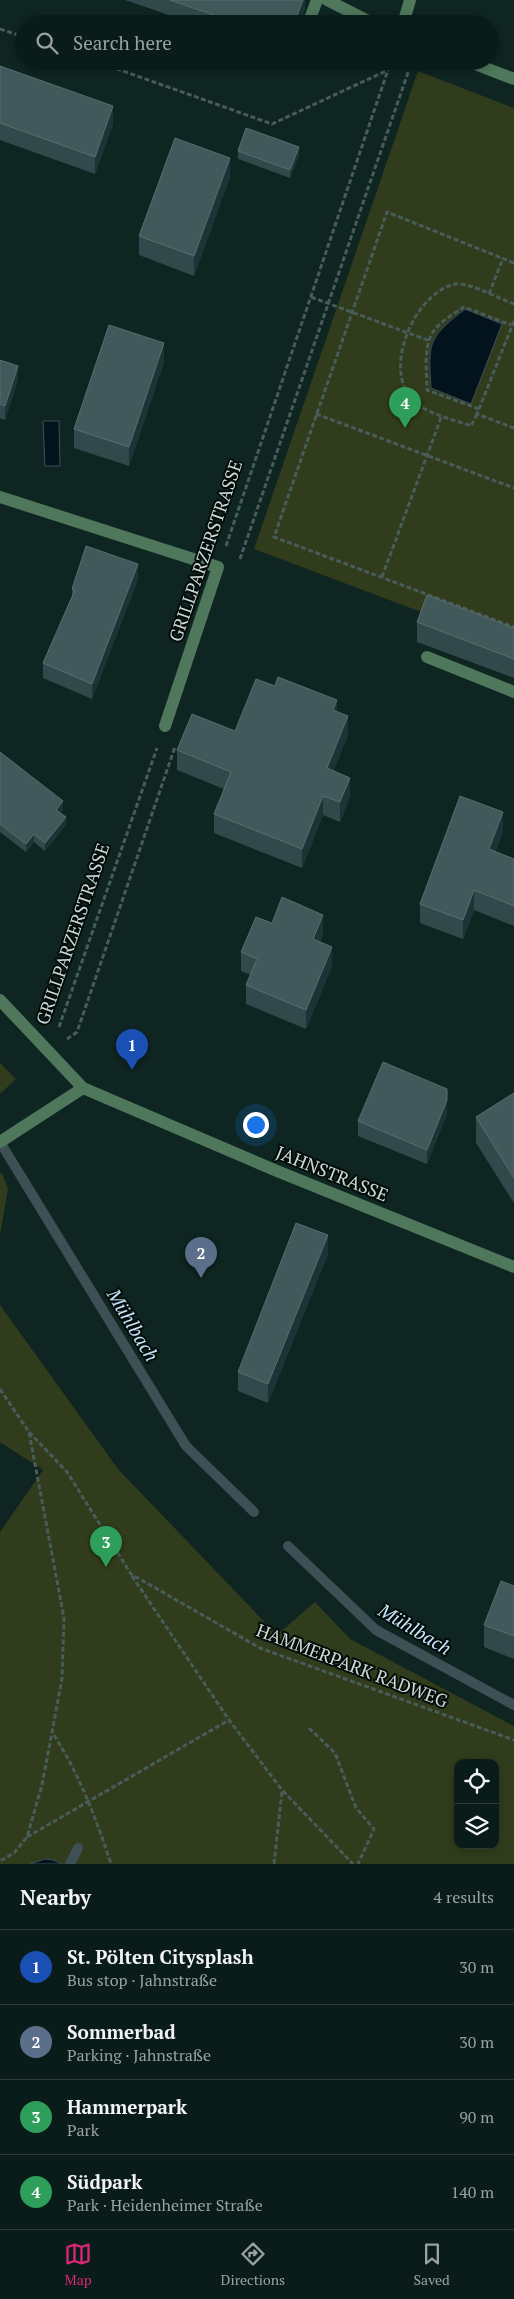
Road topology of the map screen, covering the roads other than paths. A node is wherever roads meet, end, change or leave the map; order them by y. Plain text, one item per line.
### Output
1 (317, 0) edge
2 (327, 0) edge
3 (410, 0) edge
4 (311, 15) edge
5 (356, 15) edge
6 (406, 15) edge
7 (490, 70) edge
8 (514, 79) edge
9 (0, 497) edge
10 (427, 657) dead end
11 (514, 692) edge
12 (165, 726) road end
13 (0, 1000) edge
14 (83, 1088) junction
15 (0, 1142) edge
16 (514, 1267) edge

1 - 4 street
2 - 5 street
3 - 6 street
7 - 8 street
9 - 12 street, GRILLPARZERSTRASSE
10 - 11 street
13 - 14 street, JAHNSTRASSE
14 - 15 street
14 - 16 street, JAHNSTRASSE

